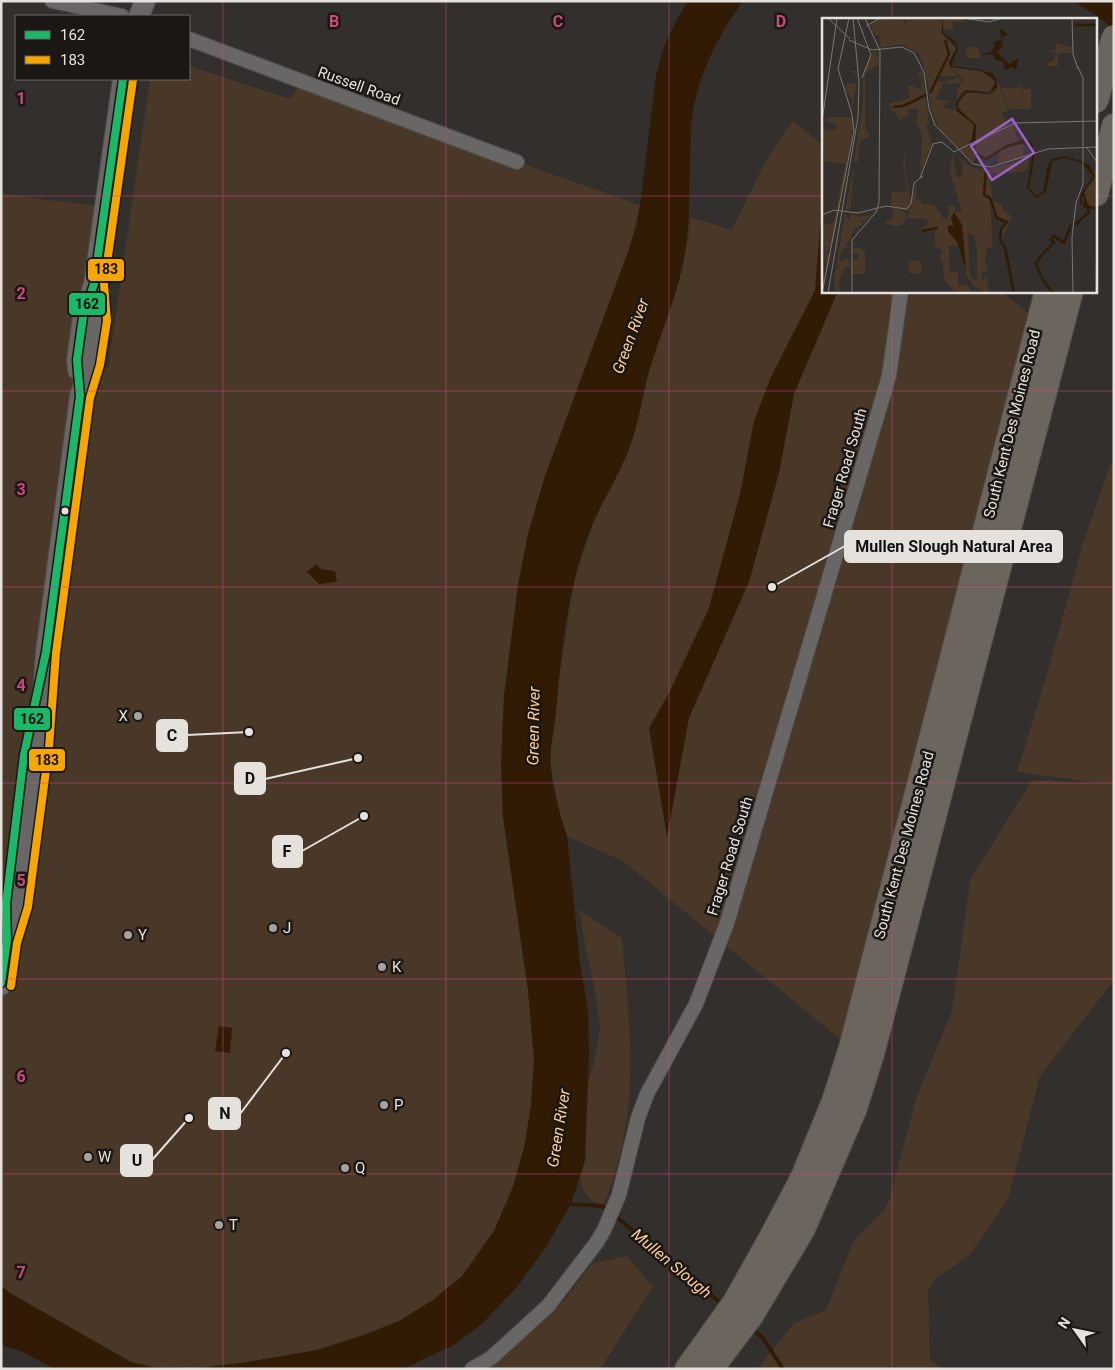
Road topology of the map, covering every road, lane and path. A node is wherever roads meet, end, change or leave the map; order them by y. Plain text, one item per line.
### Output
1 (52, 1) edge
2 (145, 1) edge
3 (117, 15) edge
4 (139, 15) edge
5 (1114, 37) edge
6 (190, 39) edge
7 (123, 80) edge
8 (1098, 86) edge
9 (1098, 94) edge
10 (1114, 98) edge
11 (1112, 132) edge
12 (517, 162) dead end
13 (1098, 186) edge
14 (901, 292) edge
15 (1047, 292) edge
16 (1071, 292) edge
17 (46, 652) junction
18 (7, 942) junction
19 (1, 985) edge
20 (696, 1368) edge
21 (472, 1369) edge

1 - 3 street
2 - 4 main road
5 - 9 highway, bridge
6 - 12 street, Russell Road
7 - 17 main road
8 - 10 street
11 - 13 highway
14 - 21 street, Frager Road South
15 - 20 highway, South Kent Des Moines Road
16 - 20 highway, South Kent Des Moines Road
17 - 18 main road
17 - 18 main road
18 - 19 main road

